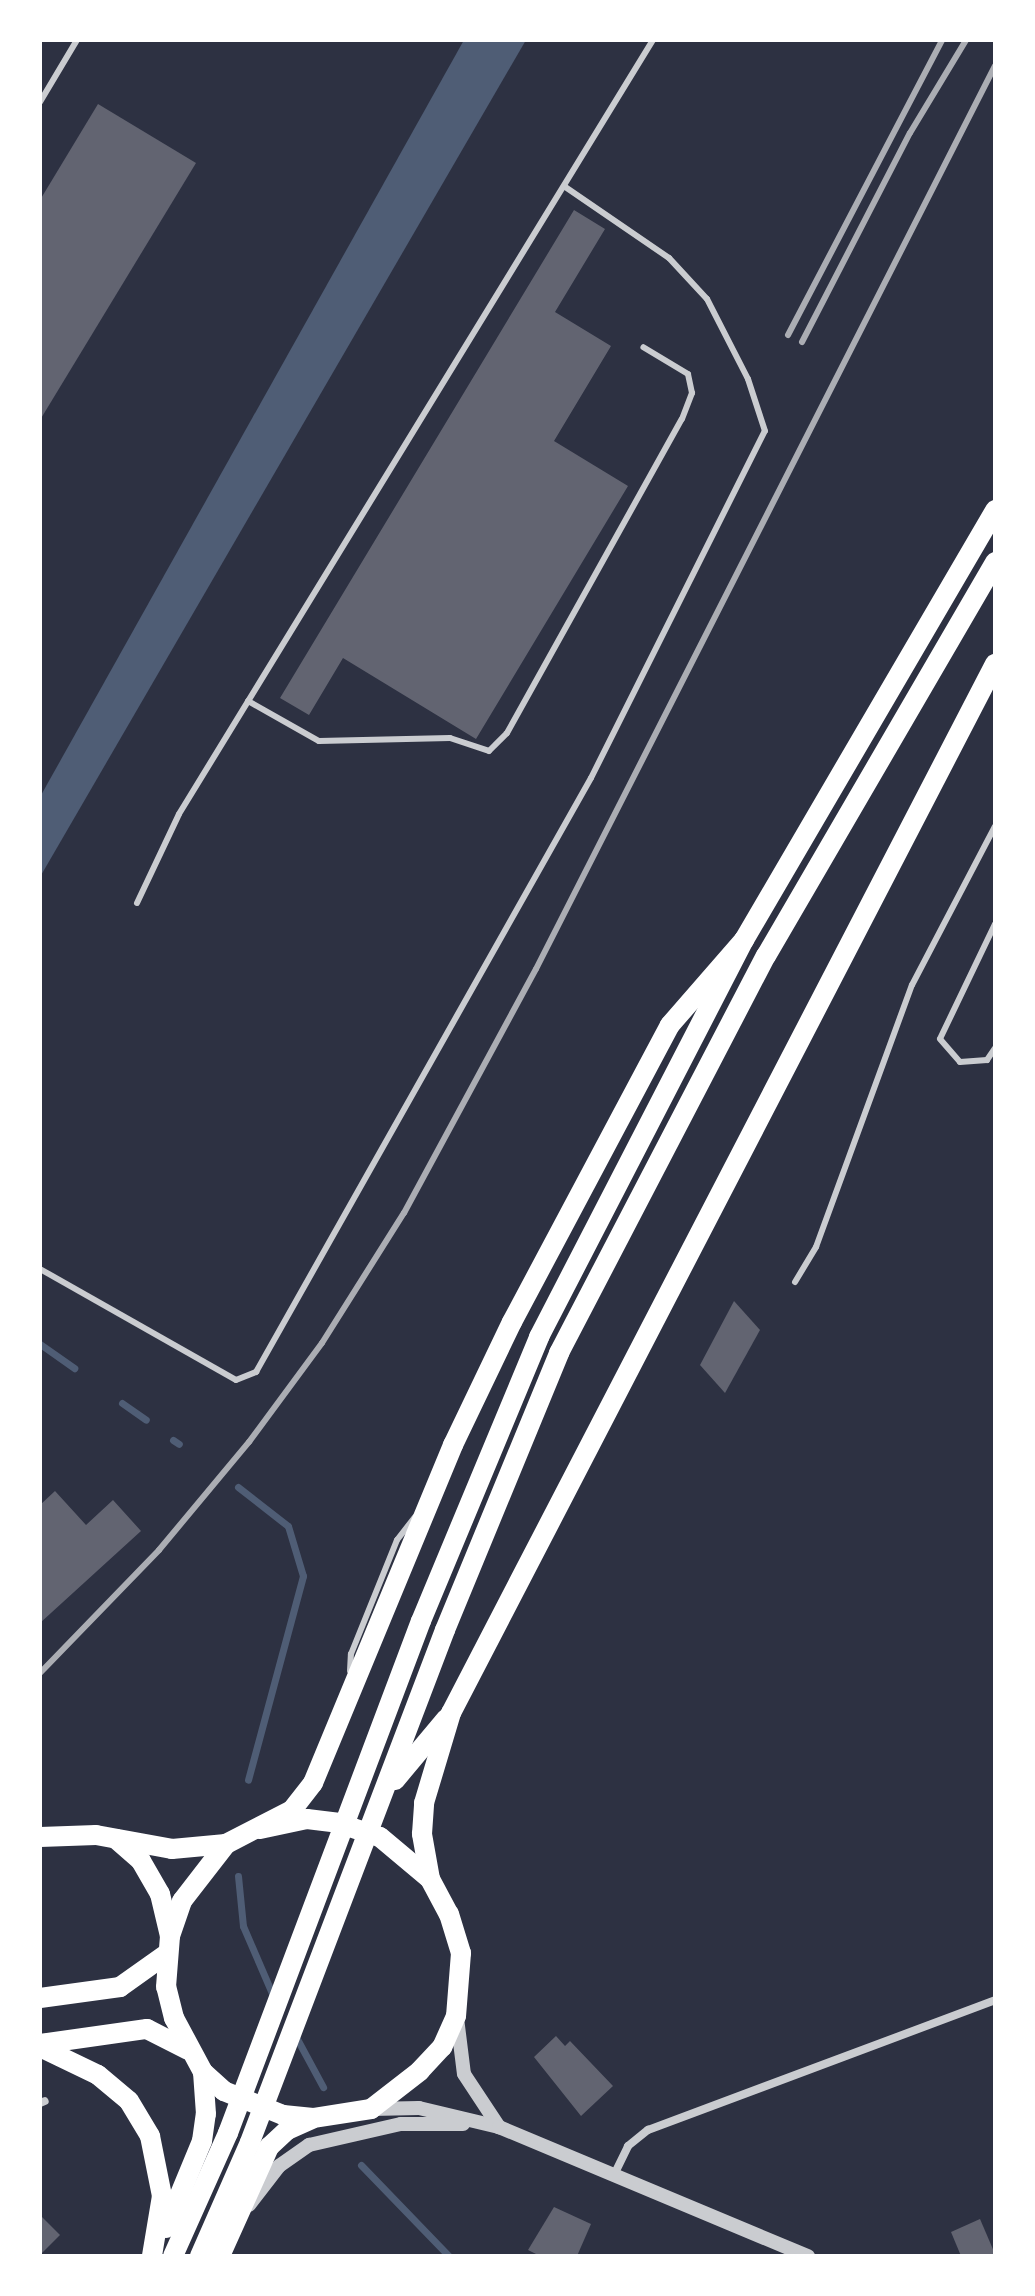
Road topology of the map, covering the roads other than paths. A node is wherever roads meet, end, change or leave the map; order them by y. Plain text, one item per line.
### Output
1 (77, 40) edge
2 (653, 40) edge
3 (40, 102) edge
4 (564, 186) junction
5 (643, 347) dead end
6 (995, 510) edge
7 (995, 562) edge
8 (995, 664) edge
9 (248, 701) junction
10 (995, 826) edge
11 (137, 903) dead end
12 (995, 924) edge
13 (744, 940) junction
14 (995, 1048) edge
15 (40, 1269) edge
16 (795, 1282) dead end
17 (451, 1713) junction
18 (338, 1823) junction
19 (260, 1829) junction
20 (40, 1837) edge
21 (116, 1839) junction
22 (226, 1844) junction
23 (430, 1879) junction
24 (168, 1946) junction
25 (40, 1998) edge
26 (995, 2000) edge
27 (456, 2016) junction
28 (40, 2046) edge
29 (188, 2050) junction
30 (203, 2072) junction
31 (371, 2109) junction
32 (313, 2118) junction
33 (499, 2127) junction
34 (614, 2175) junction
35 (236, 2222) junction
36 (153, 2256) edge
37 (173, 2256) edge
38 (200, 2256) edge
39 (220, 2256) edge
40 (808, 2256) edge

1 - 3 lane
2 - 4 lane
4 - 9 lane
4 - 15 lane
5 - 9 lane
6 - 13 main road
7 - 38 main road
8 - 17 main road
9 - 11 lane
10 - 16 lane
12 - 14 lane
13 - 19 main road
13 - 37 main road
17 - 18 main road
17 - 23 main road
18 - 19 main road
18 - 23 main road
19 - 22 main road
20 - 21 main road
21 - 22 main road
21 - 24 main road
22 - 24 main road
23 - 27 main road
24 - 25 main road
24 - 29 main road
26 - 34 street
27 - 31 main road
27 - 33 street
28 - 29 main road
28 - 36 main road
29 - 30 main road
30 - 32 main road
30 - 36 main road
31 - 32 main road
31 - 33 street
32 - 35 main road
33 - 34 street
33 - 35 street
34 - 40 street
35 - 39 main road

